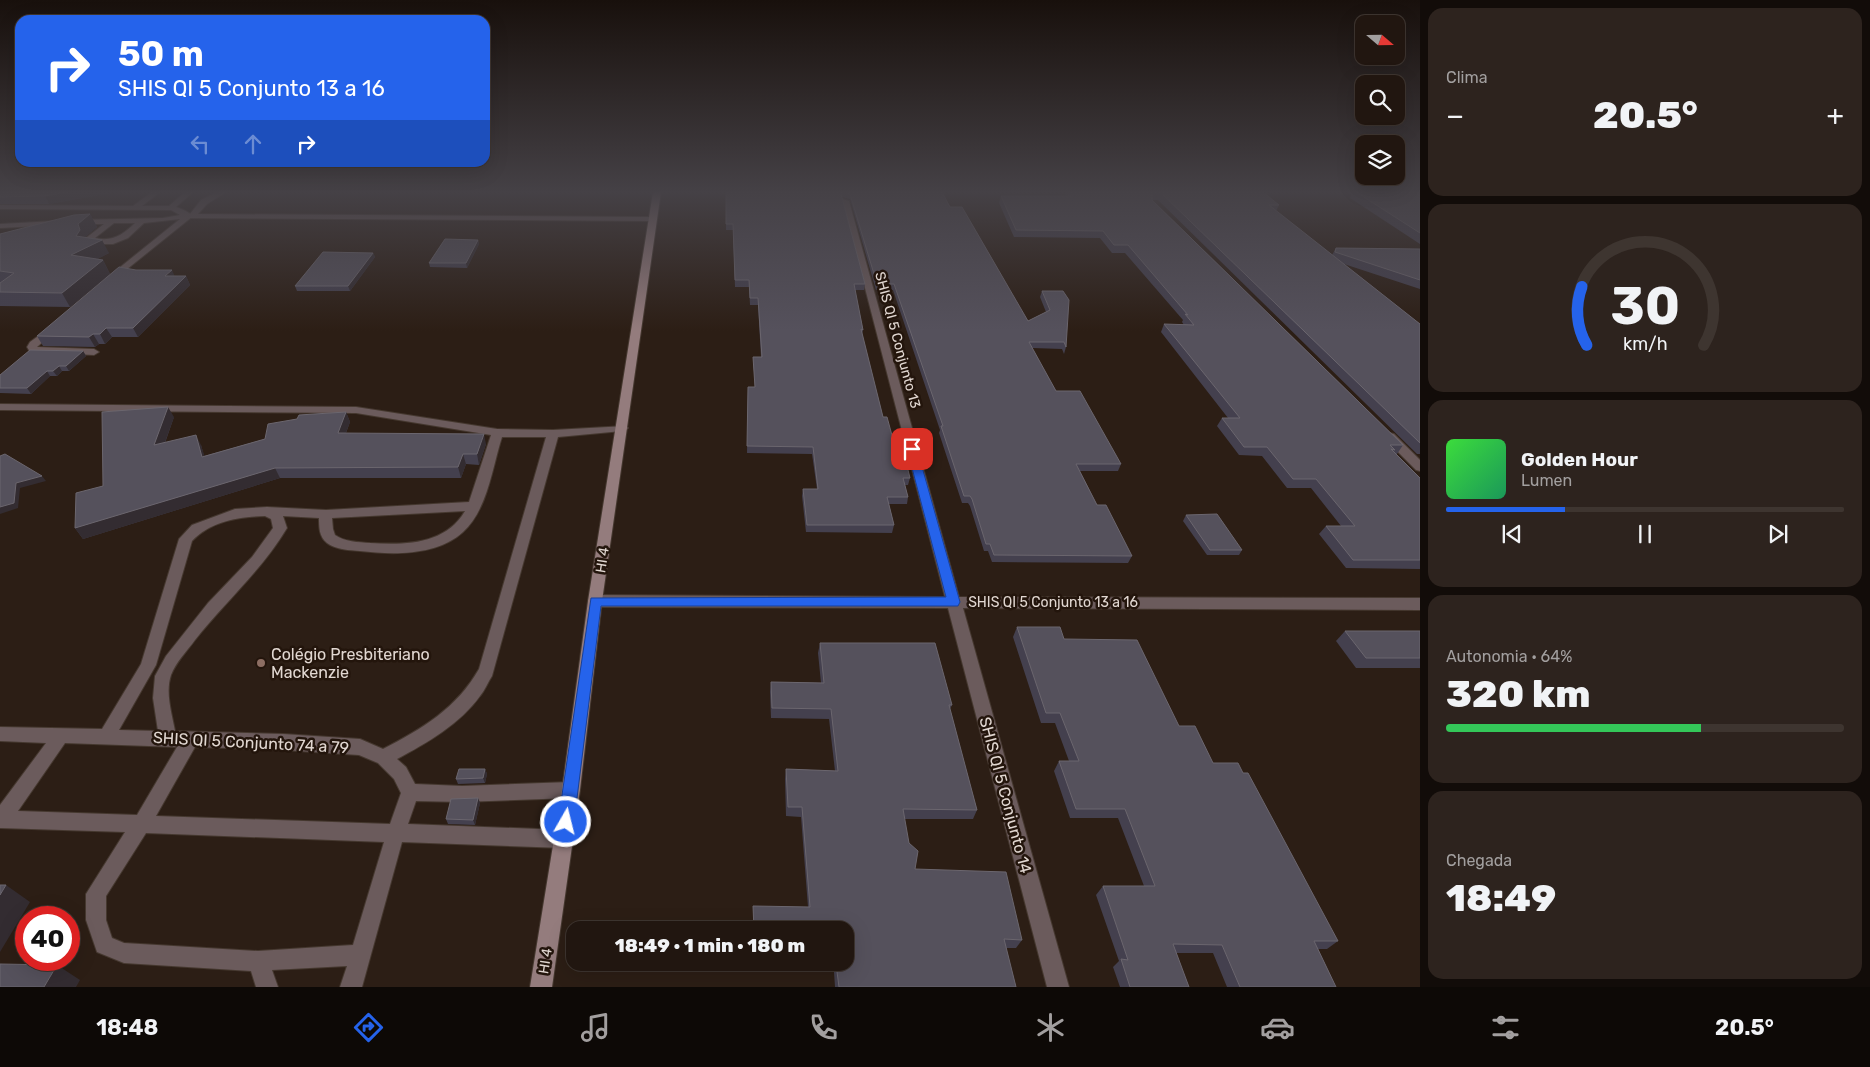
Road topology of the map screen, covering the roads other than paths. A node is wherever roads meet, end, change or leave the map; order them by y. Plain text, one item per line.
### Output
1 (90, 238) edge
2 (122, 238) edge
3 (160, 238) edge
4 (649, 238) edge
5 (855, 238) edge
6 (100, 288) edge
7 (63, 319) edge
8 (94, 352) dead end
9 (0, 407) edge
10 (622, 428) junction
11 (497, 432) junction
12 (1385, 432) edge
13 (553, 434) junction
14 (1420, 467) edge
15 (474, 506) junction
16 (267, 511) junction
17 (326, 514) junction
18 (595, 601) junction
19 (954, 602) junction
20 (1420, 604) edge
21 (171, 660) junction
22 (148, 665) junction
23 (0, 734) edge
24 (61, 735) junction
25 (107, 736) junction
26 (168, 738) junction
27 (190, 740) junction
28 (384, 757) junction
29 (571, 790) junction
30 (410, 792) junction
31 (0, 819) edge
32 (142, 823) junction
33 (395, 835) junction
34 (564, 839) junction
35 (360, 955) junction
36 (258, 961) junction
37 (267, 987) edge
38 (351, 987) edge
39 (541, 987) edge
40 (1058, 987) edge

1 - 2 street
3 - 6 street
4 - 10 street, HI 4
5 - 19 street, SHIS QI 5 Conjunto 13
7 - 8 street
9 - 11 street
10 - 13 street
10 - 18 street, HI 4
11 - 13 street
11 - 15 street
12 - 14 street
13 - 28 street
15 - 17 street
15 - 17 street
16 - 17 street
16 - 21 street
16 - 22 street
18 - 19 street, SHIS QI 5 Conjunto 13 a 16
18 - 29 street, HI 4
19 - 20 street, SHIS QI 5 Conjunto 13 a 16
19 - 40 street, SHIS QI 5 Conjunto 14
21 - 22 street
21 - 26 street
22 - 25 street
23 - 24 street, SHIS QI 5 Conjunto 74 a 79
24 - 25 street, SHIS QI 5 Conjunto 74 a 79
24 - 31 street
25 - 26 street, SHIS QI 5 Conjunto 74 a 79
26 - 27 street, SHIS QI 5 Conjunto 74 a 79
27 - 28 street, SHIS QI 5 Conjunto 74 a 79
27 - 32 street
28 - 30 street, SHIS QI 5 Conjunto 74 a 79
29 - 30 street
29 - 34 street, HI 4
30 - 33 street
31 - 32 street
32 - 33 street
32 - 36 street
33 - 34 street
33 - 35 street
34 - 39 street, HI 4
35 - 36 street
35 - 38 street
36 - 37 street

